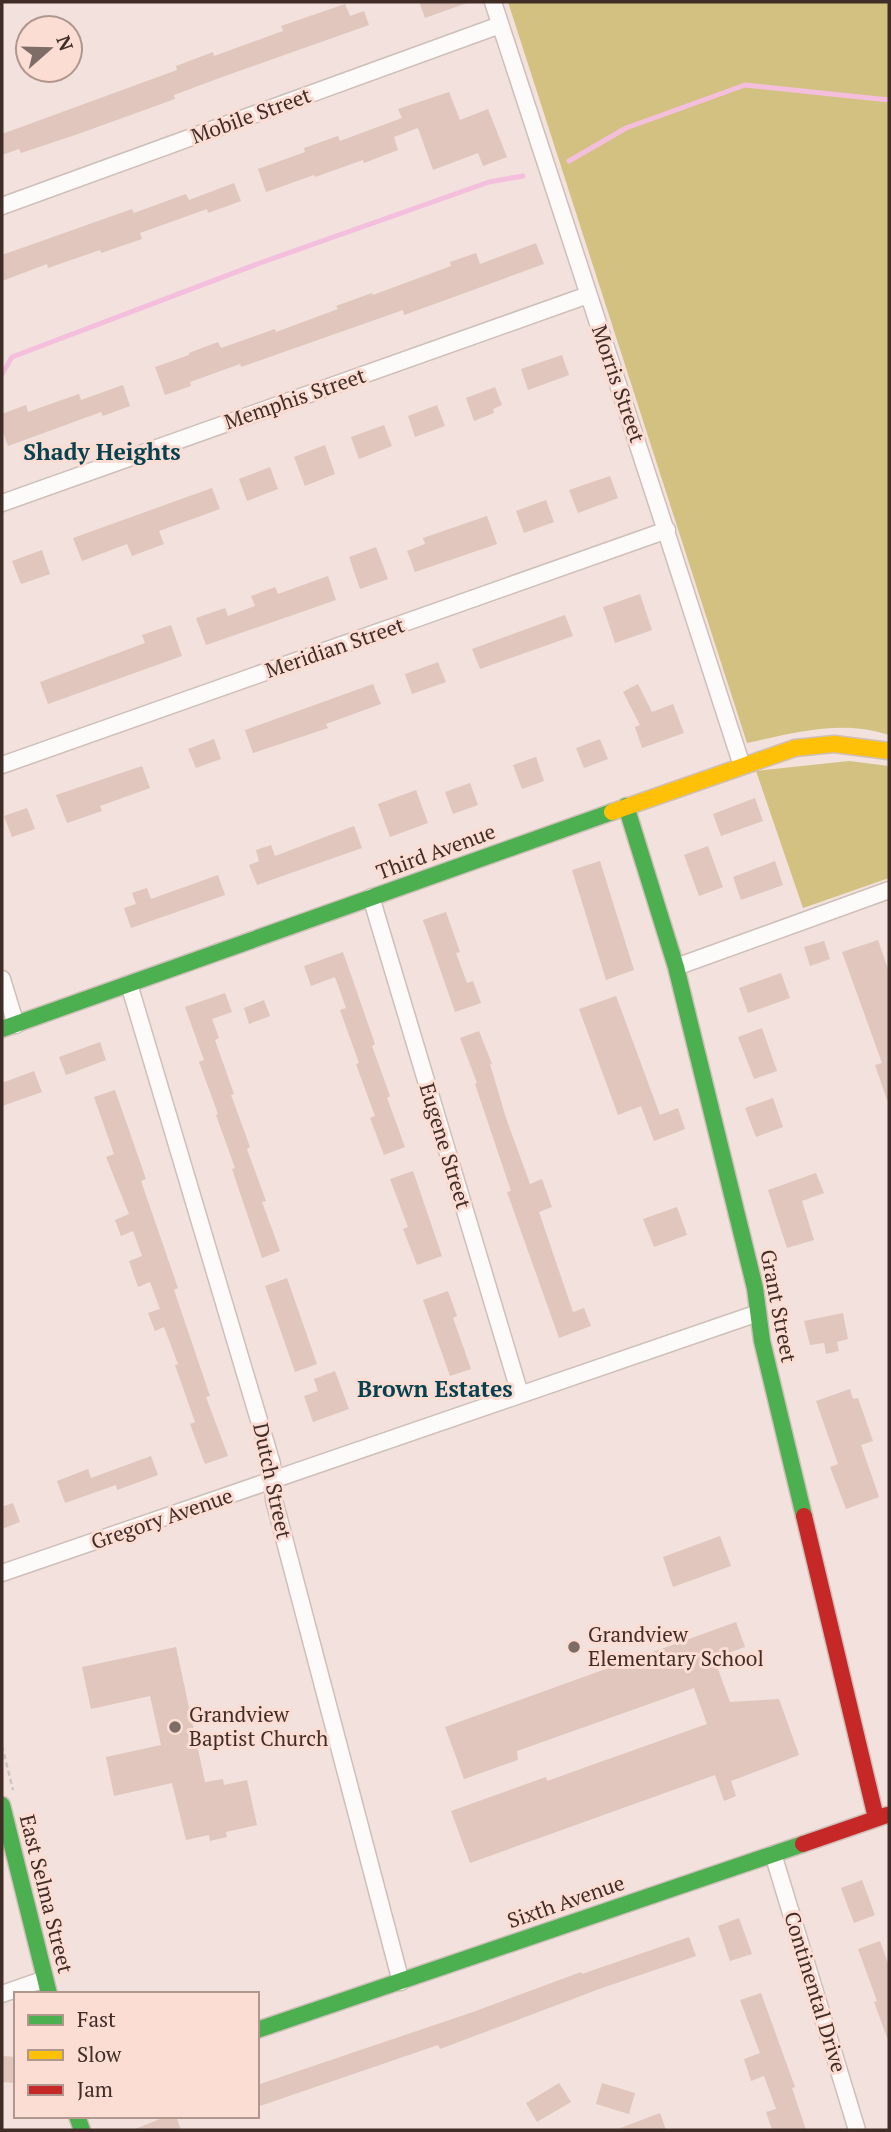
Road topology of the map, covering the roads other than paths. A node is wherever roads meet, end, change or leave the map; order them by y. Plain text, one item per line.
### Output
1 (493, 2) edge
2 (500, 25) junction
3 (2, 206) edge
4 (588, 295) junction
5 (2, 503) edge
6 (667, 530) junction
7 (889, 751) edge
8 (2, 765) edge
9 (742, 766) junction
10 (626, 806) junction
11 (889, 890) edge
12 (371, 897) junction
13 (676, 967) junction
14 (2, 979) edge
15 (130, 984) junction
16 (9, 1027) edge
17 (758, 1313) junction
18 (520, 1394) junction
19 (273, 1480) junction
20 (2, 1573) edge
21 (8, 1800) edge
22 (882, 1816) edge
23 (773, 1854) junction
24 (401, 1982) junction
25 (47, 1986) edge
26 (2, 1994) edge
27 (259, 2029) edge
28 (857, 2130) edge

1 - 2 street, Morris Street
2 - 3 street, Mobile Street
2 - 4 street, Morris Street
4 - 5 street, Memphis Street
4 - 6 street, Morris Street
6 - 8 street, Meridian Street
6 - 9 street, Morris Street
7 - 9 street, Third Avenue
9 - 10 street, Third Avenue
10 - 12 street, Third Avenue
10 - 13 street, Grant Street
11 - 13 street
12 - 15 street, Third Avenue
12 - 18 street, Eugene Street
13 - 17 street, Grant Street
14 - 16 street
15 - 16 street, Third Avenue
15 - 19 street, Dutch Street
17 - 18 street, Gregory Avenue
17 - 22 street, Grant Street
18 - 19 street, Gregory Avenue
19 - 20 street, Gregory Avenue
19 - 24 street, Dutch Street
21 - 25 street, East Selma Street
22 - 23 street, Sixth Avenue
23 - 24 street, Sixth Avenue
23 - 28 street, Continental Drive
24 - 27 street, Sixth Avenue
25 - 26 street

